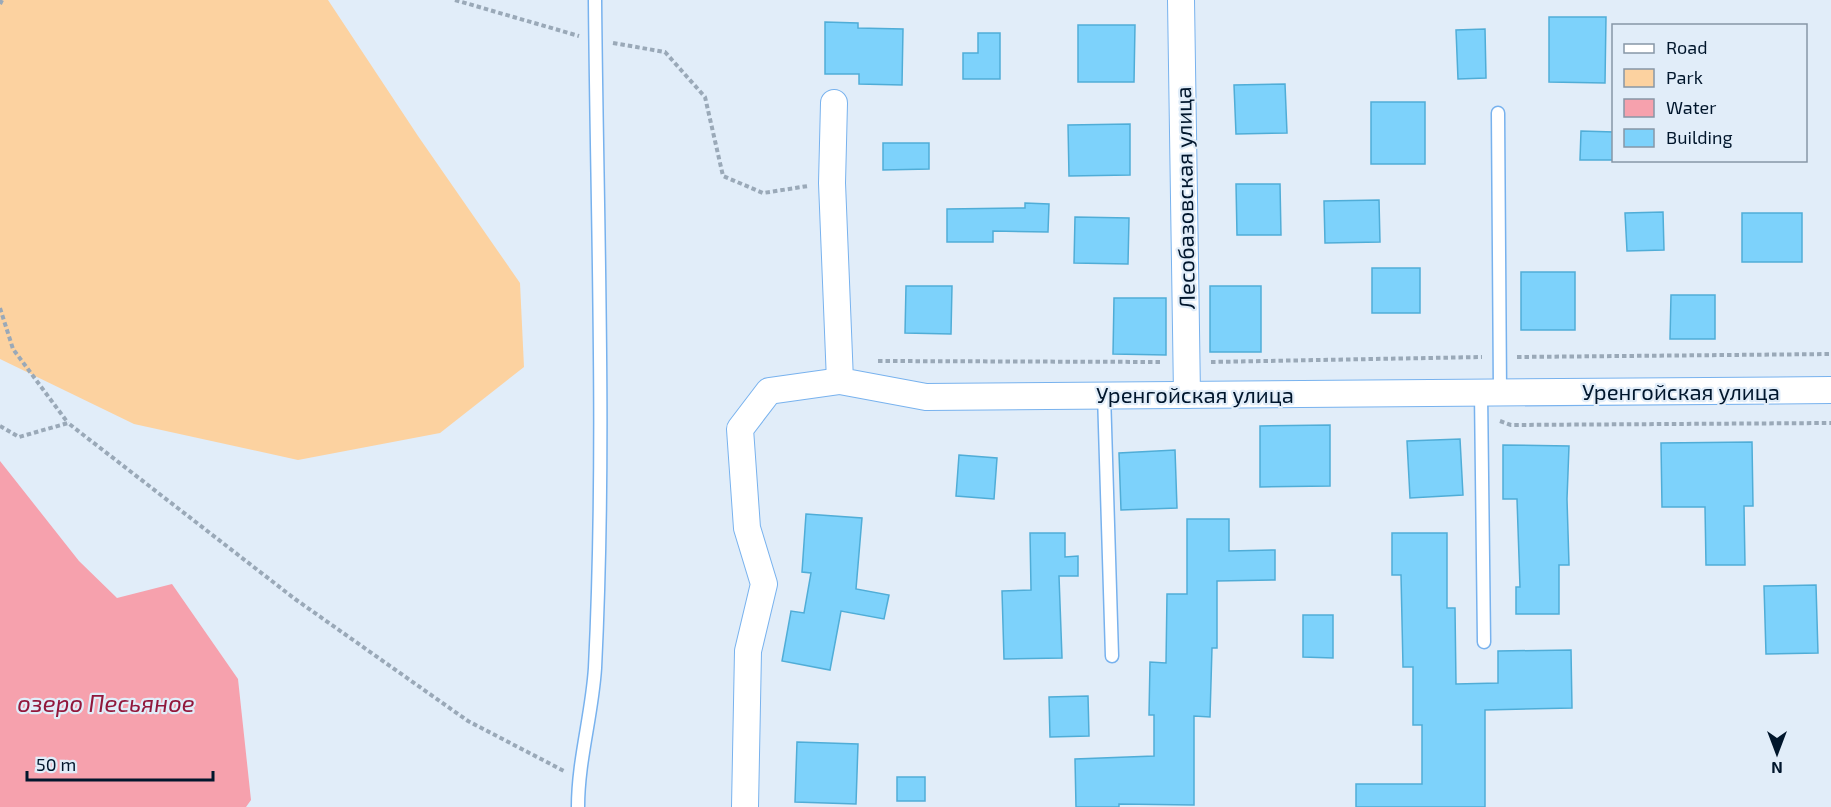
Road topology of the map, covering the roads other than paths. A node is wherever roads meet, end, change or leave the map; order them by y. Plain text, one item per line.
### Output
1 (595, 0) edge
2 (1181, 0) edge
3 (834, 103) dead end
4 (1498, 113) dead end
5 (840, 381) junction
6 (1831, 390) edge
7 (1490, 392) junction
8 (1104, 394) junction
9 (1187, 395) junction
10 (1484, 642) dead end
11 (1112, 656) dead end
12 (578, 807) edge
13 (745, 807) edge

1 - 12 lane
2 - 9 street, Лесобазовская улица
3 - 5 street
4 - 7 lane
5 - 8 street, Уренгойская улица
5 - 13 street, Уренгойская улица
6 - 7 street, Уренгойская улица
7 - 9 street, Уренгойская улица
7 - 10 lane
8 - 9 street, Уренгойская улица
8 - 11 lane

